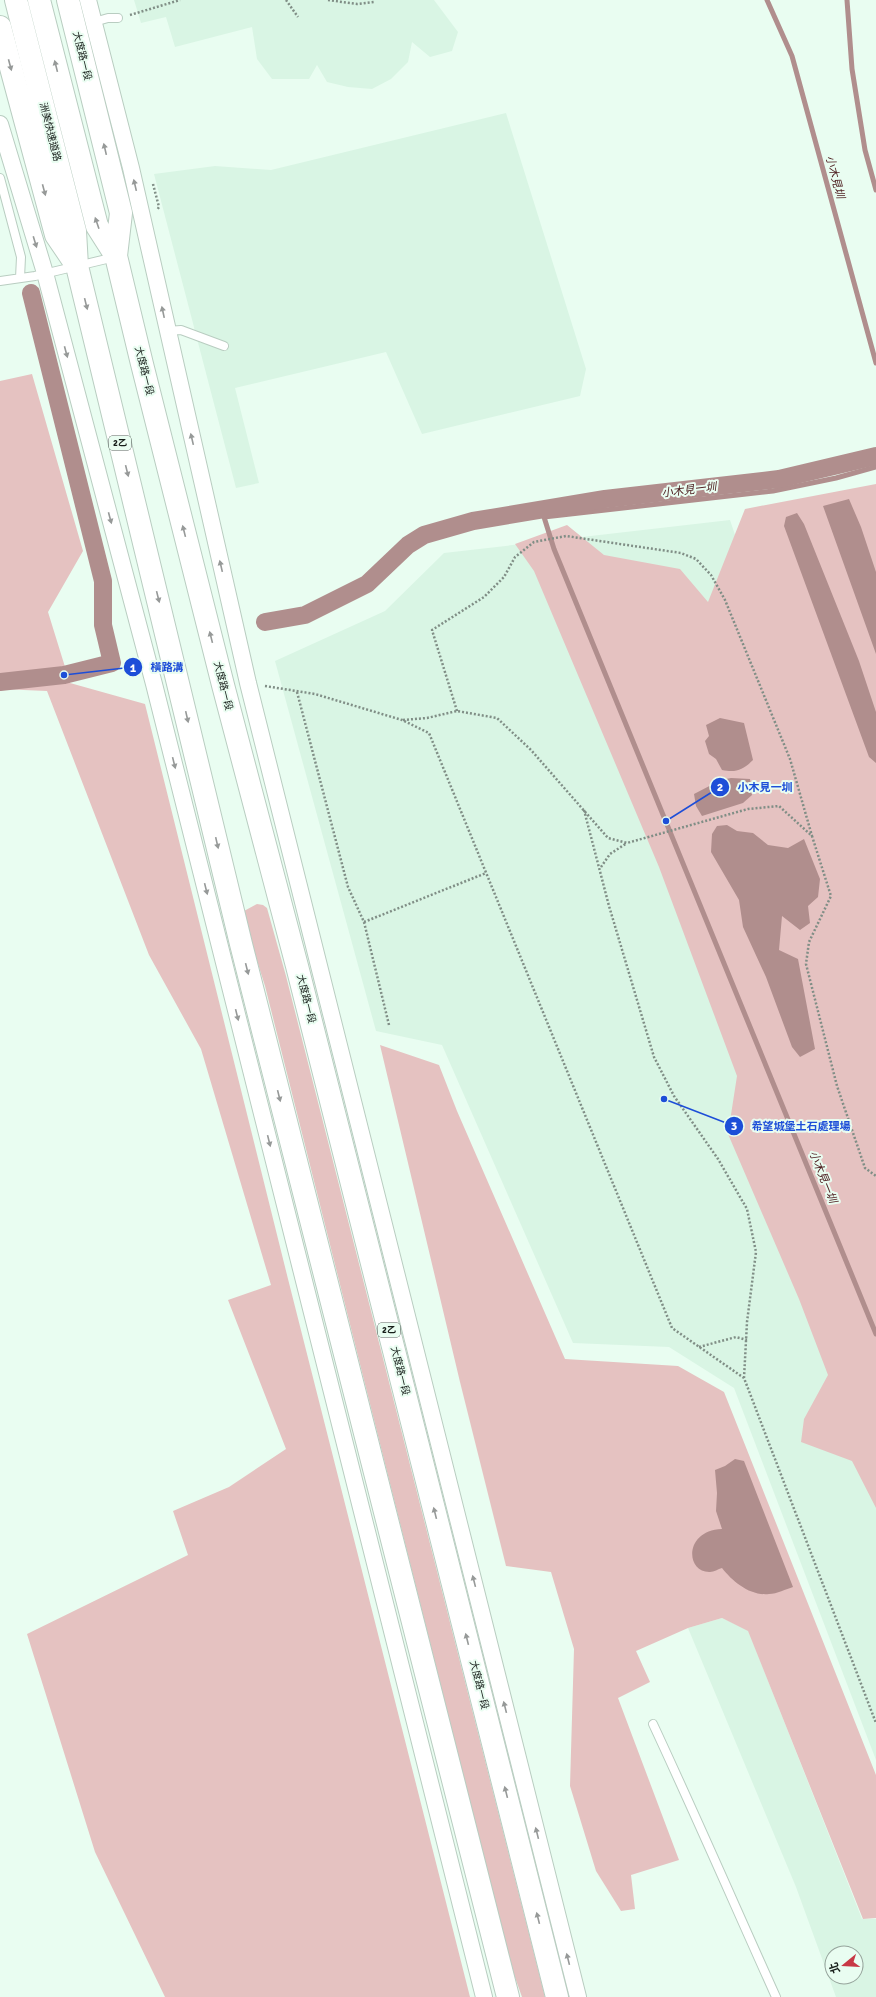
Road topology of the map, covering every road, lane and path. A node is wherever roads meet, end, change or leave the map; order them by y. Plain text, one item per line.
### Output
1 (16, 0) edge
2 (39, 0) edge
3 (68, 0) edge
4 (88, 0) edge
5 (180, 0) edge
6 (286, 0) edge
7 (328, 0) edge
8 (374, 2) dead end
9 (298, 17) dead end
10 (118, 18) joint
11 (94, 22) junction
12 (0, 27) edge
13 (0, 124) edge
14 (0, 178) edge
15 (116, 256) junction
16 (77, 266) junction
17 (40, 274) junction
18 (22, 278) junction
19 (0, 281) edge
20 (167, 331) junction
21 (224, 346) dead end
22 (248, 683) junction
23 (297, 692) junction
24 (457, 711) junction
25 (402, 720) junction
26 (584, 809) junction
27 (812, 836) junction
28 (627, 843) junction
29 (600, 868) junction
30 (486, 873) junction
31 (364, 922) junction
32 (389, 1025) dead end
33 (876, 1176) edge
34 (747, 1340) junction
35 (698, 1347) junction
36 (744, 1378) junction
37 (876, 1723) edge
38 (653, 1724) dead end
39 (484, 1997) edge
40 (508, 1997) edge
41 (557, 1997) edge
42 (578, 1997) edge
43 (776, 1997) edge

1 - 16 main road, 洲美快速道路
15 -> 2 main road
15 -> 3 main road, 大度路一段 / 2乙
4 - 11 street, 大度路一段
5 - 10 path
6 - 9 path
7 - 8 path
10 - 11 lane
20 -> 11 street, 大度路一段
12 -> 16 main road, 2乙
13 -> 17 street
14 - 18 lane
15 - 16 lane
41 -> 15 main road, 大度路一段 / 2乙
16 - 17 lane
16 -> 40 main road, 2乙
17 - 18 lane
17 -> 39 street
18 - 19 lane
20 - 21 lane
22 -> 20 street, 大度路一段
22 - 23 path
42 -> 22 street, 大度路一段
23 - 25 path
23 - 31 path
24 - 25 path
24 - 26 path
24 - 27 path
25 - 30 path
26 - 28 path
26 - 29 path
27 - 28 path
27 - 33 path
28 - 29 path
29 - 34 path
30 - 31 path
30 - 35 path
31 - 32 path
34 - 35 path
34 - 36 path
35 - 36 path
36 - 37 path
38 - 43 lane

